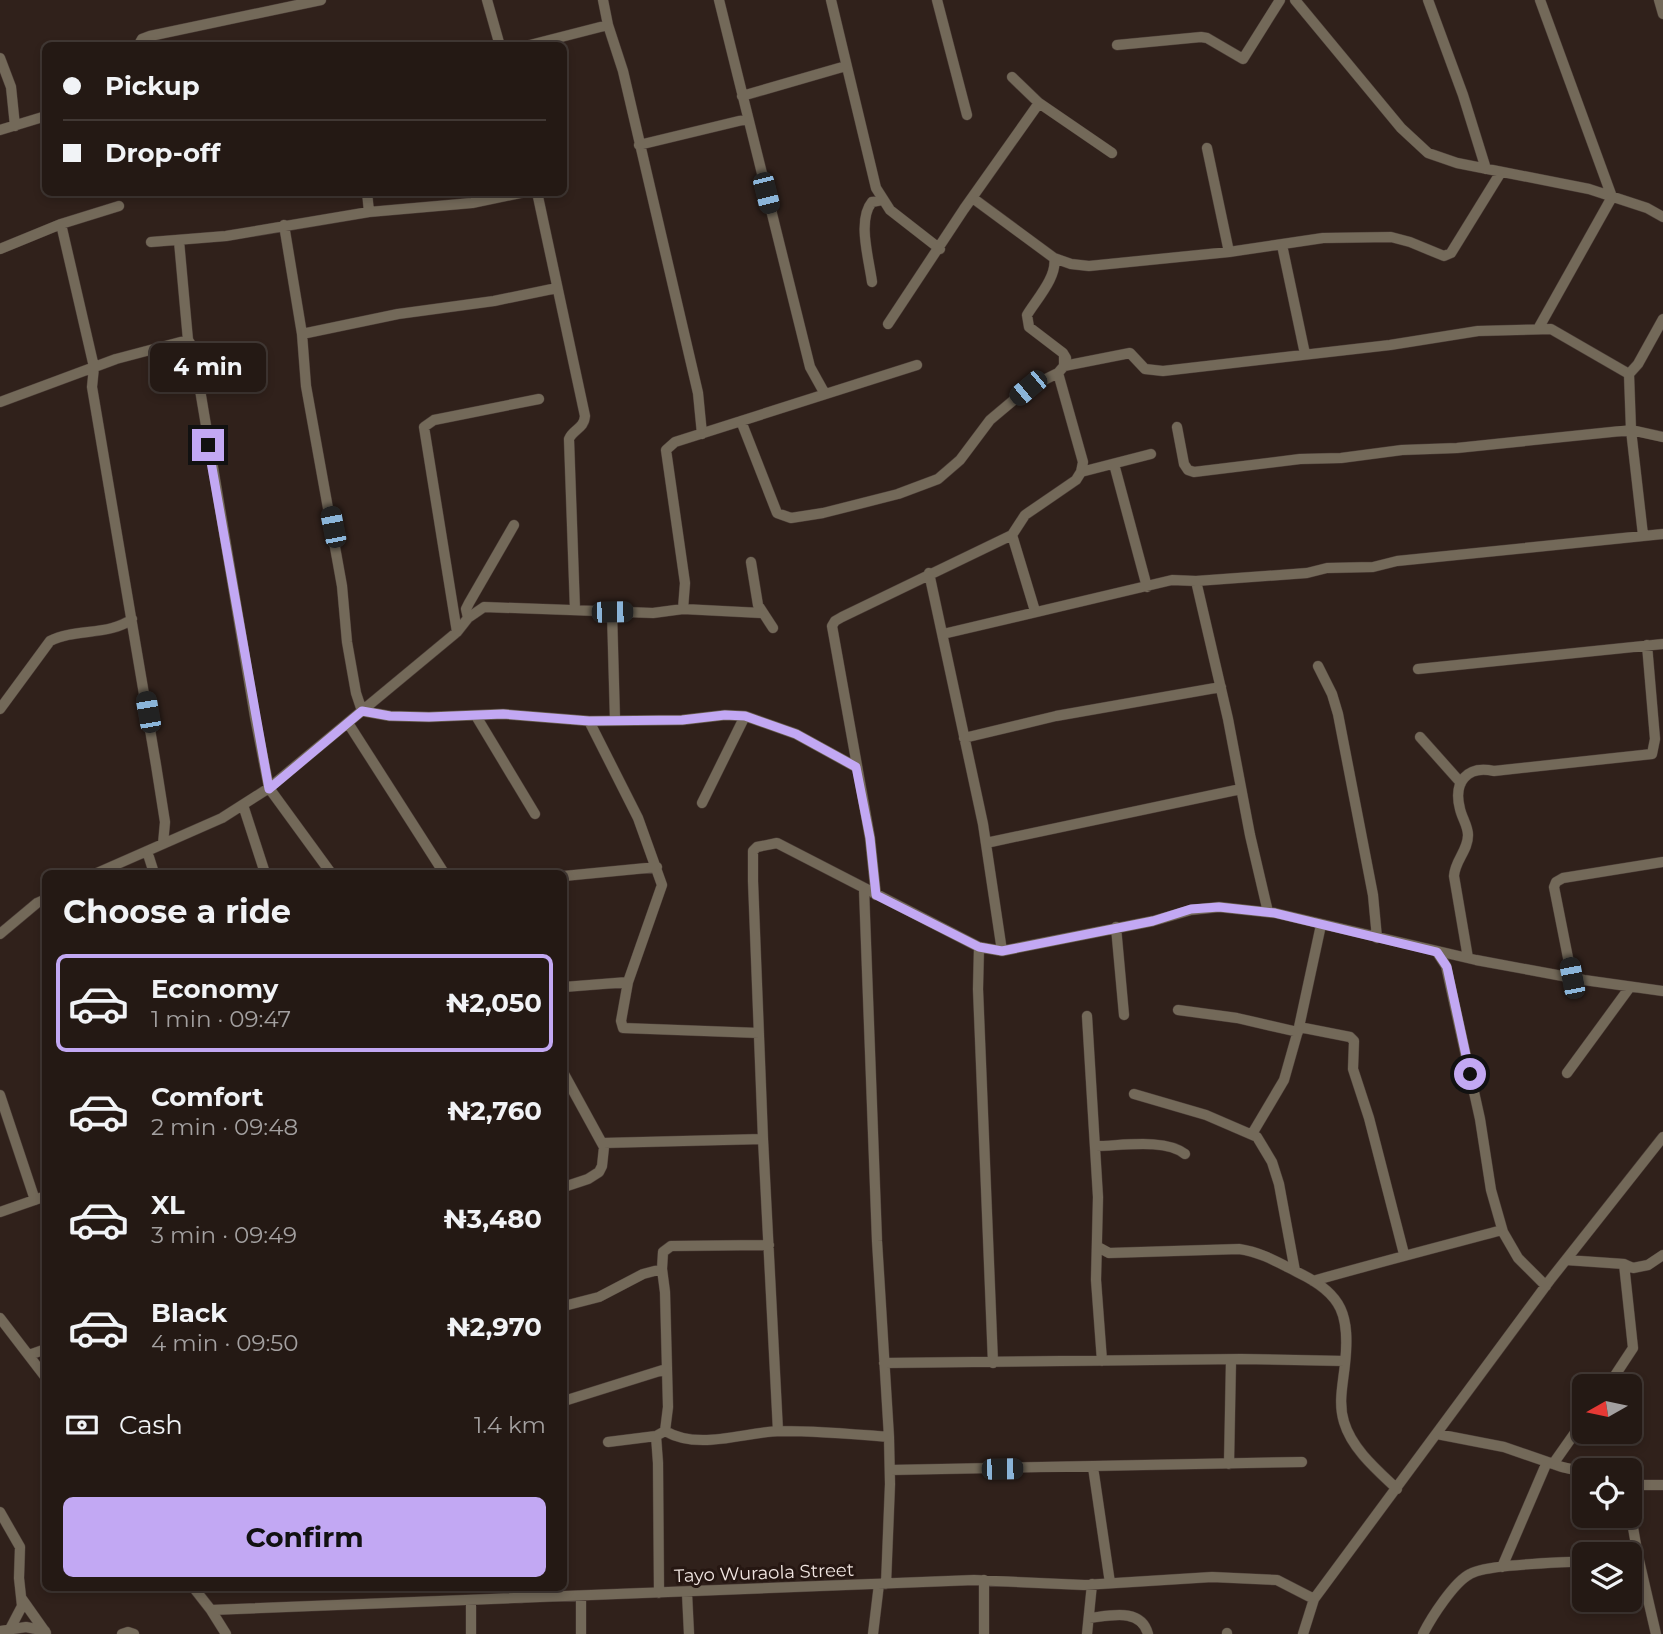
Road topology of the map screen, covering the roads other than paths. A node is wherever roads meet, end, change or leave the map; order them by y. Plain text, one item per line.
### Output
1 (321, 0) edge
2 (487, 0) edge
3 (603, 0) edge
4 (719, 0) edge
5 (831, 0) edge
6 (937, 0) edge
7 (1280, 0) edge
8 (1295, 0) edge
9 (1428, 0) edge
10 (1540, 0) edge
11 (1659, 0) edge
12 (1663, 14) edge
13 (608, 25) junction
14 (140, 42) edge
15 (499, 42) edge
16 (542, 42) edge
17 (1116, 45) dead end
18 (0, 58) edge
19 (846, 66) junction
20 (1012, 77) dead end
21 (742, 96) junction
22 (1039, 103) junction
23 (967, 115) dead end
24 (42, 117) edge
25 (747, 119) junction
26 (15, 126) junction
27 (0, 130) edge
28 (639, 145) junction
29 (1207, 148) dead end
30 (1112, 153) dead end
31 (1486, 169) junction
32 (1502, 172) junction
33 (367, 196) edge
34 (505, 196) edge
35 (538, 196) edge
36 (1612, 197) junction
37 (974, 199) junction
38 (882, 200) junction
39 (119, 206) dead end
40 (369, 212) junction
41 (1663, 217) edge
42 (61, 224) junction
43 (284, 225) junction
44 (179, 241) junction
45 (151, 242) dead end
46 (1282, 245) junction
47 (0, 249) edge
48 (940, 249) junction
49 (1228, 252) junction
50 (1054, 258) junction
51 (872, 282) dead end
52 (557, 288) junction
53 (1663, 319) edge
54 (888, 324) dead end
55 (1538, 329) junction
56 (302, 334) junction
57 (188, 340) junction
58 (1305, 354) junction
59 (1064, 364) junction
60 (917, 365) dead end
61 (94, 367) junction
62 (1629, 374) junction
63 (825, 394) junction
64 (538, 399) dead end
65 (0, 402) edge
66 (741, 421) junction
67 (1177, 427) dead end
68 (1631, 430) junction
69 (702, 433) junction
70 (1663, 437) edge
71 (1151, 454) dead end
72 (1114, 464) junction
73 (1081, 472) junction
74 (514, 525) dead end
75 (1663, 534) edge
76 (1012, 535) junction
77 (1643, 535) junction
78 (751, 562) dead end
79 (929, 573) junction
80 (1196, 581) junction
81 (1147, 587) junction
82 (683, 609) junction
83 (575, 610) junction
84 (1035, 611) junction
85 (612, 612) junction
86 (761, 613) junction
87 (468, 618) junction
88 (132, 619) junction
89 (122, 626) junction
90 (774, 628) dead end
91 (457, 632) junction
92 (135, 634) junction
93 (943, 634) junction
94 (1663, 643) edge
95 (1647, 645) junction
96 (1318, 666) dead end
97 (1418, 668) dead end
98 (1221, 687) junction
99 (0, 709) edge
100 (362, 711) junction
101 (476, 716) junction
102 (745, 716) junction
103 (615, 720) junction
104 (589, 721) junction
105 (348, 723) junction
106 (1420, 737) dead end
107 (964, 738) junction
108 (856, 767) junction
109 (1461, 783) junction
110 (269, 789) junction
111 (1241, 789) junction
112 (702, 803) dead end
113 (243, 805) junction
114 (535, 814) dead end
115 (164, 822) junction
116 (178, 837) junction
117 (986, 843) junction
118 (163, 844) junction
119 (146, 851) junction
120 (1663, 862) edge
121 (657, 867) junction
122 (104, 870) edge
123 (153, 870) edge
124 (264, 870) edge
125 (329, 870) edge
126 (442, 870) edge
127 (567, 876) edge
128 (864, 889) junction
129 (876, 895) junction
130 (42, 900) edge
131 (1268, 912) junction
132 (1321, 925) junction
133 (1116, 928) junction
134 (0, 934) edge
135 (1377, 938) junction
136 (979, 947) junction
137 (1002, 951) junction
138 (1437, 952) junction
139 (1457, 956) junction
140 (1468, 958) junction
141 (1447, 967) junction
142 (1572, 978) junction
143 (628, 982) junction
144 (567, 987) edge
145 (1630, 987) junction
146 (1663, 990) edge
147 (1178, 1010) dead end
148 (1087, 1016) dead end
149 (1124, 1016) dead end
150 (1298, 1029) junction
151 (759, 1033) junction
152 (1567, 1073) dead end
153 (567, 1079) edge
154 (1134, 1094) dead end
155 (0, 1095) edge
156 (1252, 1133) junction
157 (1663, 1137) edge
158 (763, 1139) junction
159 (603, 1143) junction
160 (1096, 1146) junction
161 (1185, 1154) dead end
162 (567, 1186) edge
163 (42, 1197) edge
164 (35, 1200) junction
165 (0, 1212) edge
166 (1502, 1230) junction
167 (769, 1245) junction
168 (1098, 1247) junction
169 (1109, 1254) junction
170 (1404, 1254) junction
171 (1663, 1255) edge
172 (1566, 1260) junction
173 (1097, 1262) junction
174 (1624, 1264) junction
175 (662, 1269) junction
176 (1295, 1270) junction
177 (1313, 1281) junction
178 (1546, 1286) junction
179 (567, 1305) edge
180 (0, 1318) edge
181 (4, 1332) edge
182 (42, 1350) edge
183 (29, 1355) junction
184 (1231, 1360) junction
185 (1345, 1361) junction
186 (1102, 1362) junction
187 (884, 1363) junction
188 (993, 1363) junction
189 (666, 1369) junction
190 (42, 1373) edge
191 (1616, 1374) edge
192 (567, 1400) edge
193 (778, 1431) junction
194 (661, 1433) junction
195 (1437, 1434) junction
196 (1572, 1435) edge
197 (889, 1437) junction
198 (608, 1442) dead end
199 (1302, 1462) dead end
200 (1550, 1463) junction
201 (1229, 1464) junction
202 (1093, 1467) junction
203 (1572, 1469) edge
204 (890, 1470) junction
205 (1642, 1485) edge
206 (1663, 1485) edge
207 (1397, 1489) junction
208 (0, 1512) edge
209 (1572, 1562) edge
210 (1502, 1567) junction
211 (984, 1580) junction
212 (1110, 1583) junction
213 (882, 1584) junction
214 (1092, 1584) junction
215 (1642, 1585) edge
216 (195, 1591) edge
217 (522, 1593) edge
218 (659, 1593) junction
219 (687, 1593) junction
220 (581, 1596) junction
221 (22, 1599) junction
222 (1314, 1599) junction
223 (471, 1600) junction
224 (211, 1610) junction
225 (1089, 1618) junction
226 (5, 1630) edge
227 (46, 1633) edge
228 (122, 1634) edge
229 (134, 1634) edge
230 (226, 1634) edge
231 (471, 1634) edge
232 (581, 1634) edge
233 (689, 1634) edge
234 (873, 1634) edge
235 (984, 1634) edge
236 (1087, 1634) edge
237 (1148, 1634) edge
238 (1303, 1634) edge
239 (1423, 1634) edge
240 (1656, 1634) edge

1 - 14 street
2 - 15 street
3 - 13 street
4 - 21 street
5 - 19 street
6 - 23 street
7 - 17 street
8 - 31 street
9 - 31 street
10 - 36 street
11 - 12 street
13 - 16 street
13 - 28 street
18 - 26 street
19 - 21 street
19 - 38 street
20 - 22 street
21 - 25 street
22 - 30 street
22 - 37 street
24 - 26 street
25 - 28 street
25 - 63 street
26 - 27 street
28 - 69 street
29 - 49 street
31 - 32 street
32 - 36 street
32 - 46 street
33 - 40 street
34 - 40 street
35 - 52 street
36 - 41 street
36 - 55 street
37 - 48 street
37 - 50 street
38 - 48 street
38 - 51 street
39 - 42 street
40 - 43 street
42 - 47 street
42 - 61 street
43 - 44 street
43 - 56 street
44 - 45 street
44 - 57 street
46 - 49 street
46 - 58 street
48 - 54 street
49 - 50 street
50 - 59 street
52 - 56 street
52 - 83 street
53 - 62 street
55 - 58 street
55 - 62 street
56 - 100 street
57 - 61 street
57 - 110 street
58 - 59 street
59 - 66 street
59 - 73 street
60 - 63 street
61 - 65 street
61 - 88 street
62 - 68 street
63 - 66 street
64 - 91 street
66 - 69 street
67 - 68 street
68 - 70 street
68 - 77 street
69 - 82 street
71 - 72 street
72 - 73 street
72 - 81 street
73 - 76 street
74 - 87 street
75 - 77 street
76 - 79 street
76 - 84 street
77 - 80 street
78 - 86 street
79 - 93 street
79 - 108 street
80 - 81 street
80 - 98 street
81 - 84 street
82 - 85 street
82 - 86 street
83 - 85 street
83 - 87 street
84 - 93 street
85 - 103 street
86 - 90 street
87 - 91 street
88 - 89 street
88 - 92 street
89 - 92 street
89 - 99 street
91 - 100 street
92 - 115 street
93 - 107 street
94 - 95 street
95 - 97 street
95 - 109 street
96 - 135 street
98 - 107 street
98 - 111 street
100 - 101 street
100 - 105 street
101 - 104 street
101 - 114 street
102 - 103 street
102 - 108 street
102 - 112 street
103 - 104 street
104 - 121 street
105 - 110 street
105 - 126 street
106 - 109 street
107 - 117 street
108 - 129 street
109 - 140 street
110 - 113 street
110 - 125 street
111 - 117 street
111 - 131 street
113 - 116 street
113 - 124 street
115 - 116 street
115 - 118 street
116 - 118 street
117 - 137 street
118 - 119 street
119 - 122 street
119 - 123 street
120 - 142 street
121 - 127 street
121 - 143 street
128 - 129 street
128 - 151 street
128 - 187 street
129 - 136 street
130 - 134 street
131 - 132 street
131 - 133 street
132 - 135 street
132 - 150 street
133 - 137 street
133 - 149 street
135 - 138 street
136 - 137 street
136 - 188 street
138 - 139 street
138 - 141 street
139 - 140 street
139 - 141 street
140 - 142 street
141 - 166 street
142 - 145 street
143 - 144 street
143 - 151 street
145 - 146 street
145 - 152 street
147 - 150 street
148 - 160 street
150 - 156 street
150 - 170 street
151 - 158 street
153 - 159 street
154 - 156 street
155 - 164 street
156 - 176 street
157 - 172 street
158 - 159 street
158 - 167 street
159 - 162 street
160 - 161 street
160 - 168 street
163 - 164 street
164 - 165 street
166 - 170 street
166 - 178 street
167 - 175 street
167 - 193 street
168 - 169 street
168 - 173 street
169 - 173 street
169 - 176 street
170 - 177 street
171 - 174 street
172 - 174 street
172 - 178 street
173 - 186 street
174 - 191 street
175 - 179 street
175 - 189 street
176 - 177 street
177 - 185 street
178 - 195 street
180 - 181 street
181 - 183 street
182 - 183 street
183 - 190 street
184 - 185 street
184 - 186 street
184 - 201 street
185 - 207 street
186 - 188 street
187 - 188 street
187 - 197 street
189 - 192 street
189 - 194 street
193 - 194 street
193 - 197 street
194 - 198 street
194 - 218 street
195 - 200 street
195 - 207 street
196 - 200 street
197 - 204 street
199 - 201 street
200 - 203 street
200 - 210 street
201 - 202 street
202 - 204 street
202 - 212 street
204 - 213 street
205 - 206 street
207 - 222 street
208 - 221 street
209 - 210 street
210 - 239 street
211 - 213 street, Tayo Wuraola Street
211 - 214 street, Tayo Wuraola Street
211 - 235 street
212 - 214 street, Tayo Wuraola Street
212 - 222 street, Tayo Wuraola Street
213 - 219 street, Tayo Wuraola Street
213 - 234 street
214 - 225 street
215 - 240 street
216 - 224 street
217 - 220 street, Tayo Wuraola Street
217 - 223 street, Tayo Wuraola Street
218 - 219 street, Tayo Wuraola Street
218 - 220 street, Tayo Wuraola Street
219 - 233 street
220 - 232 street
221 - 226 street
221 - 227 street
222 - 238 street
223 - 224 street, Tayo Wuraola Street
223 - 231 street
224 - 230 street
225 - 236 street
225 - 237 street
226 - 227 street
228 - 229 street

